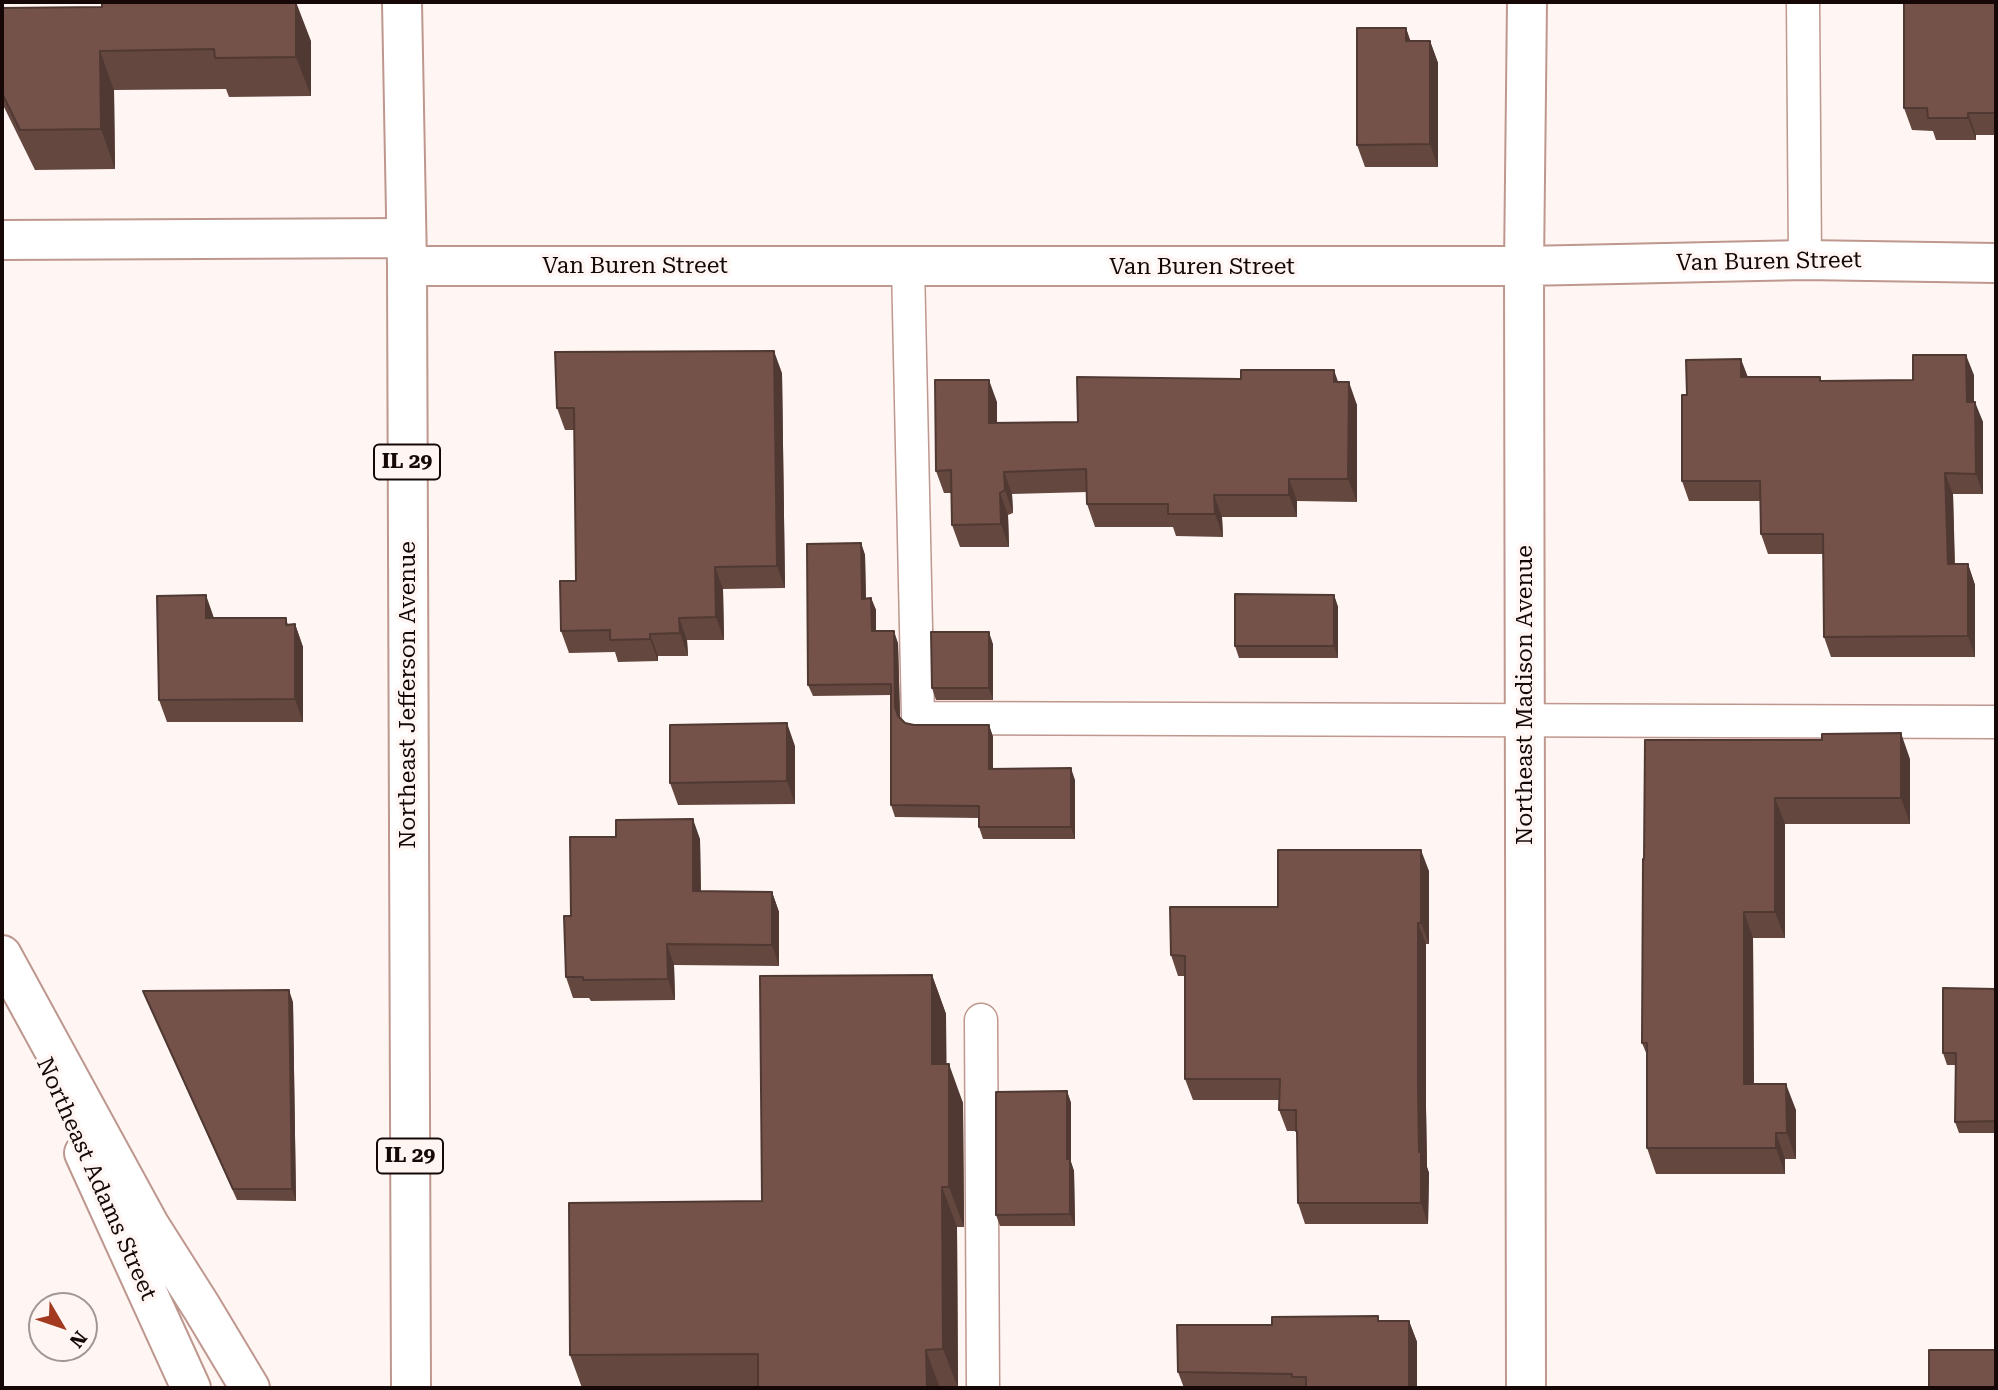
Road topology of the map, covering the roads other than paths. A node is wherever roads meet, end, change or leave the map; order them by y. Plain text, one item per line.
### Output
1 (402, 2) edge
2 (1528, 2) edge
3 (1803, 2) edge
4 (2, 240) edge
5 (407, 252) junction
6 (1805, 261) junction
7 (1996, 263) edge
8 (1524, 266) junction
9 (908, 267) junction
10 (1525, 720) junction
11 (1996, 722) edge
12 (409, 923) junction
13 (2, 955) edge
14 (2, 969) edge
15 (981, 1020) dead end
16 (191, 1388) edge
17 (250, 1388) edge
18 (386, 1388) edge
19 (411, 1388) edge
20 (983, 1388) edge
21 (1526, 1388) edge

1 - 5 street, Northeast Jefferson Avenue / IL 29
2 - 8 street, Northeast Madison Avenue
3 - 6 lane
4 - 5 street, Van Buren Street
5 - 9 street, Van Buren Street
5 - 12 street, Northeast Jefferson Avenue / IL 29
6 - 7 street, Van Buren Street
6 - 8 street, Van Buren Street
8 - 9 street, Van Buren Street
8 - 10 street, Northeast Madison Avenue
9 - 10 lane
10 - 11 lane
10 - 21 street, Northeast Madison Avenue
12 - 18 street
12 - 19 street, Northeast Jefferson Avenue / IL 29
13 - 17 street
14 - 16 street, Northeast Adams Street
15 - 20 lane

